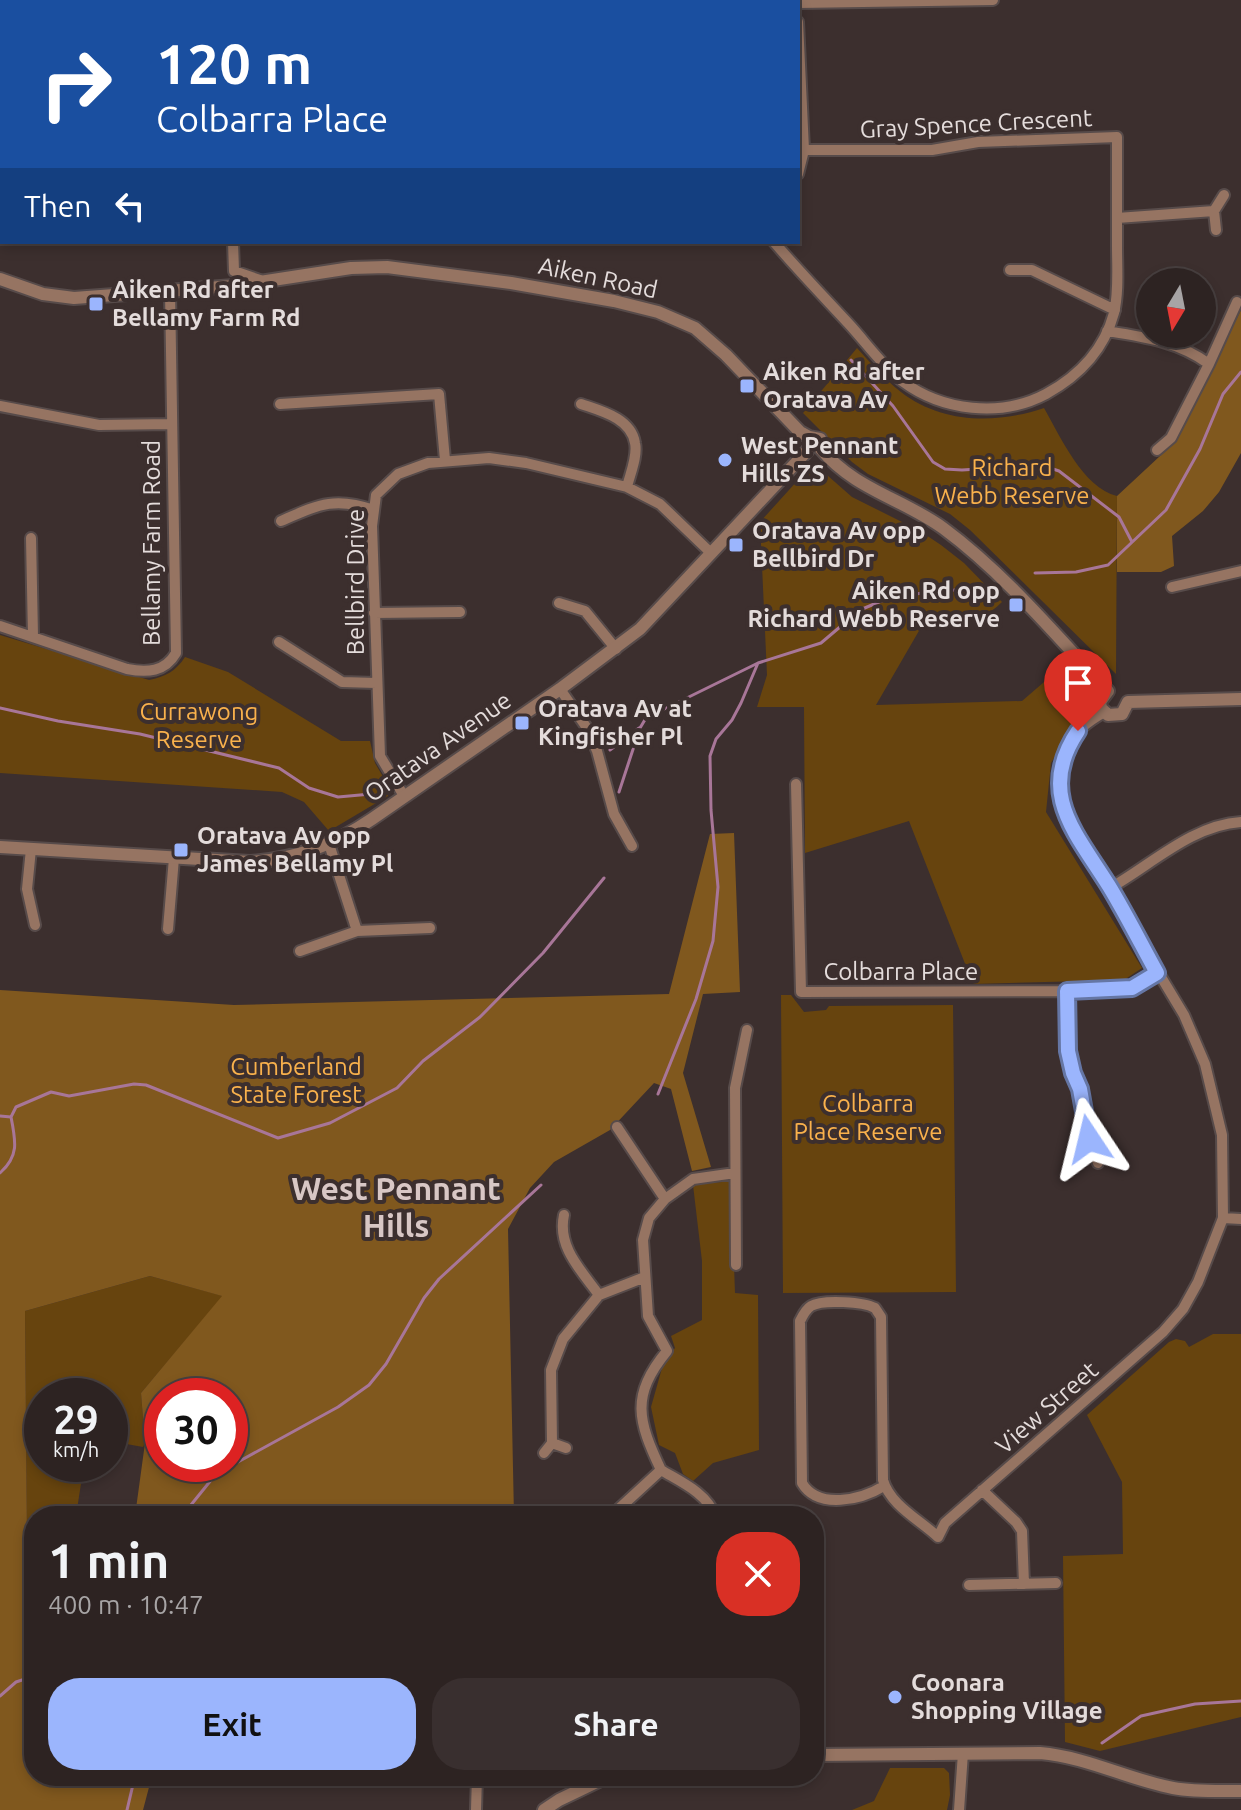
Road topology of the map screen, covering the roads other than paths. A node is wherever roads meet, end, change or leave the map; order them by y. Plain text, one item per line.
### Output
1 (993, 0) edge
2 (900, 1) edge
3 (800, 2) edge
4 (800, 65) edge
5 (804, 150) junction
6 (800, 166) edge
7 (1224, 195) dead end
8 (1214, 211) junction
9 (1117, 218) junction
10 (1216, 230) dead end
11 (233, 244) edge
12 (776, 244) edge
13 (1010, 270) dead end
14 (0, 279) edge
15 (266, 282) junction
16 (170, 291) junction
17 (1237, 302) dead end
18 (1115, 310) junction
19 (1107, 331) junction
20 (1209, 364) junction
21 (280, 404) dead end
22 (581, 404) dead end
23 (0, 406) edge
24 (172, 424) junction
25 (808, 444) junction
26 (1157, 450) dead end
27 (445, 460) junction
28 (627, 487) junction
29 (374, 510) junction
30 (281, 521) dead end
31 (31, 538) dead end
32 (711, 553) junction
33 (1241, 571) edge
34 (1172, 587) dead end
35 (559, 603) dead end
36 (460, 612) dead end
37 (374, 613) junction
38 (0, 626) edge
39 (33, 636) junction
40 (279, 642) dead end
41 (616, 649) junction
42 (376, 683) junction
43 (560, 689) junction
44 (1108, 691) junction
45 (1241, 699) edge
46 (1128, 702) junction
47 (1104, 712) junction
48 (796, 784) dead end
49 (404, 796) junction
50 (1241, 822) edge
51 (329, 844) junction
52 (632, 846) dead end
53 (0, 847) edge
54 (31, 849) junction
55 (174, 858) junction
56 (1110, 888) junction
57 (35, 925) dead end
58 (430, 928) dead end
59 (168, 929) dead end
60 (357, 931) junction
61 (300, 951) dead end
62 (1157, 973) junction
63 (1067, 991) junction
64 (747, 1030) dead end
65 (617, 1127) dead end
66 (1098, 1163) dead end
67 (735, 1173) junction
68 (665, 1199) junction
69 (564, 1215) dead end
70 (1223, 1218) junction
71 (1241, 1219) edge
72 (736, 1265) dead end
73 (645, 1277) junction
74 (599, 1295) junction
75 (552, 1443) junction
76 (566, 1448) dead end
77 (544, 1453) dead end
78 (661, 1470) junction
79 (884, 1486) junction
80 (982, 1490) junction
81 (622, 1506) edge
82 (710, 1506) edge
83 (1056, 1583) dead end
84 (1024, 1584) junction
85 (969, 1585) dead end
86 (963, 1753) junction
87 (824, 1755) edge
88 (477, 1786) edge
89 (588, 1786) edge
90 (1241, 1791) edge
91 (476, 1810) edge
92 (544, 1810) edge
93 (959, 1810) edge

1 - 2 street
2 - 3 street
4 - 5 street
5 - 6 street
5 - 9 street, Gray Spence Crescent
7 - 8 street
8 - 9 street
8 - 10 street
9 - 18 street, Gray Spence Crescent
11 - 15 street
12 - 19 street, Gray Spence Crescent
13 - 18 street
14 - 16 street, Aiken Road
15 - 16 street, Aiken Road
15 - 25 street, Aiken Road
16 - 24 street, Bellamy Farm Road
17 - 20 street
18 - 19 street, Gray Spence Crescent
19 - 20 street
20 - 26 street
21 - 27 street
22 - 28 street
23 - 24 street
24 - 39 street, Bellamy Farm Road
25 - 32 street, Oratava Avenue
25 - 44 street
27 - 28 street, Bellbird Drive
27 - 29 street, Bellbird Drive
28 - 32 street, Bellbird Drive
29 - 30 street
29 - 37 street, Bellbird Drive
31 - 39 street
32 - 41 street, Oratava Avenue
33 - 34 street
35 - 41 street
36 - 37 street
37 - 42 street, Bellbird Drive
38 - 39 street, Bellamy Farm Road
40 - 42 street
41 - 43 street, Oratava Avenue
42 - 49 street, Bellbird Drive
43 - 49 street, Oratava Avenue
43 - 52 street
44 - 46 street
44 - 47 street
45 - 46 street
46 - 47 street
47 - 56 street
48 - 63 street, Colbarra Place
49 - 51 street, Oratava Avenue
50 - 56 street
51 - 55 street, Oratava Avenue
51 - 60 street
53 - 54 street, Oratava Avenue
54 - 55 street, Oratava Avenue
54 - 57 street
55 - 59 street
56 - 62 street
58 - 60 street
60 - 61 street
62 - 63 street, Colbarra Place
62 - 70 street
63 - 66 street
64 - 67 street
65 - 68 street
67 - 68 street
67 - 72 street
68 - 73 street
69 - 74 street
70 - 71 street
70 - 80 street, View Street
73 - 74 street
73 - 78 street
74 - 75 street
75 - 76 street
75 - 77 street
78 - 81 street
78 - 82 street
79 - 79 street
79 - 80 street, View Street
80 - 84 street
83 - 84 street
84 - 85 street
86 - 87 street
86 - 90 street
86 - 93 street
88 - 91 street
89 - 92 street

